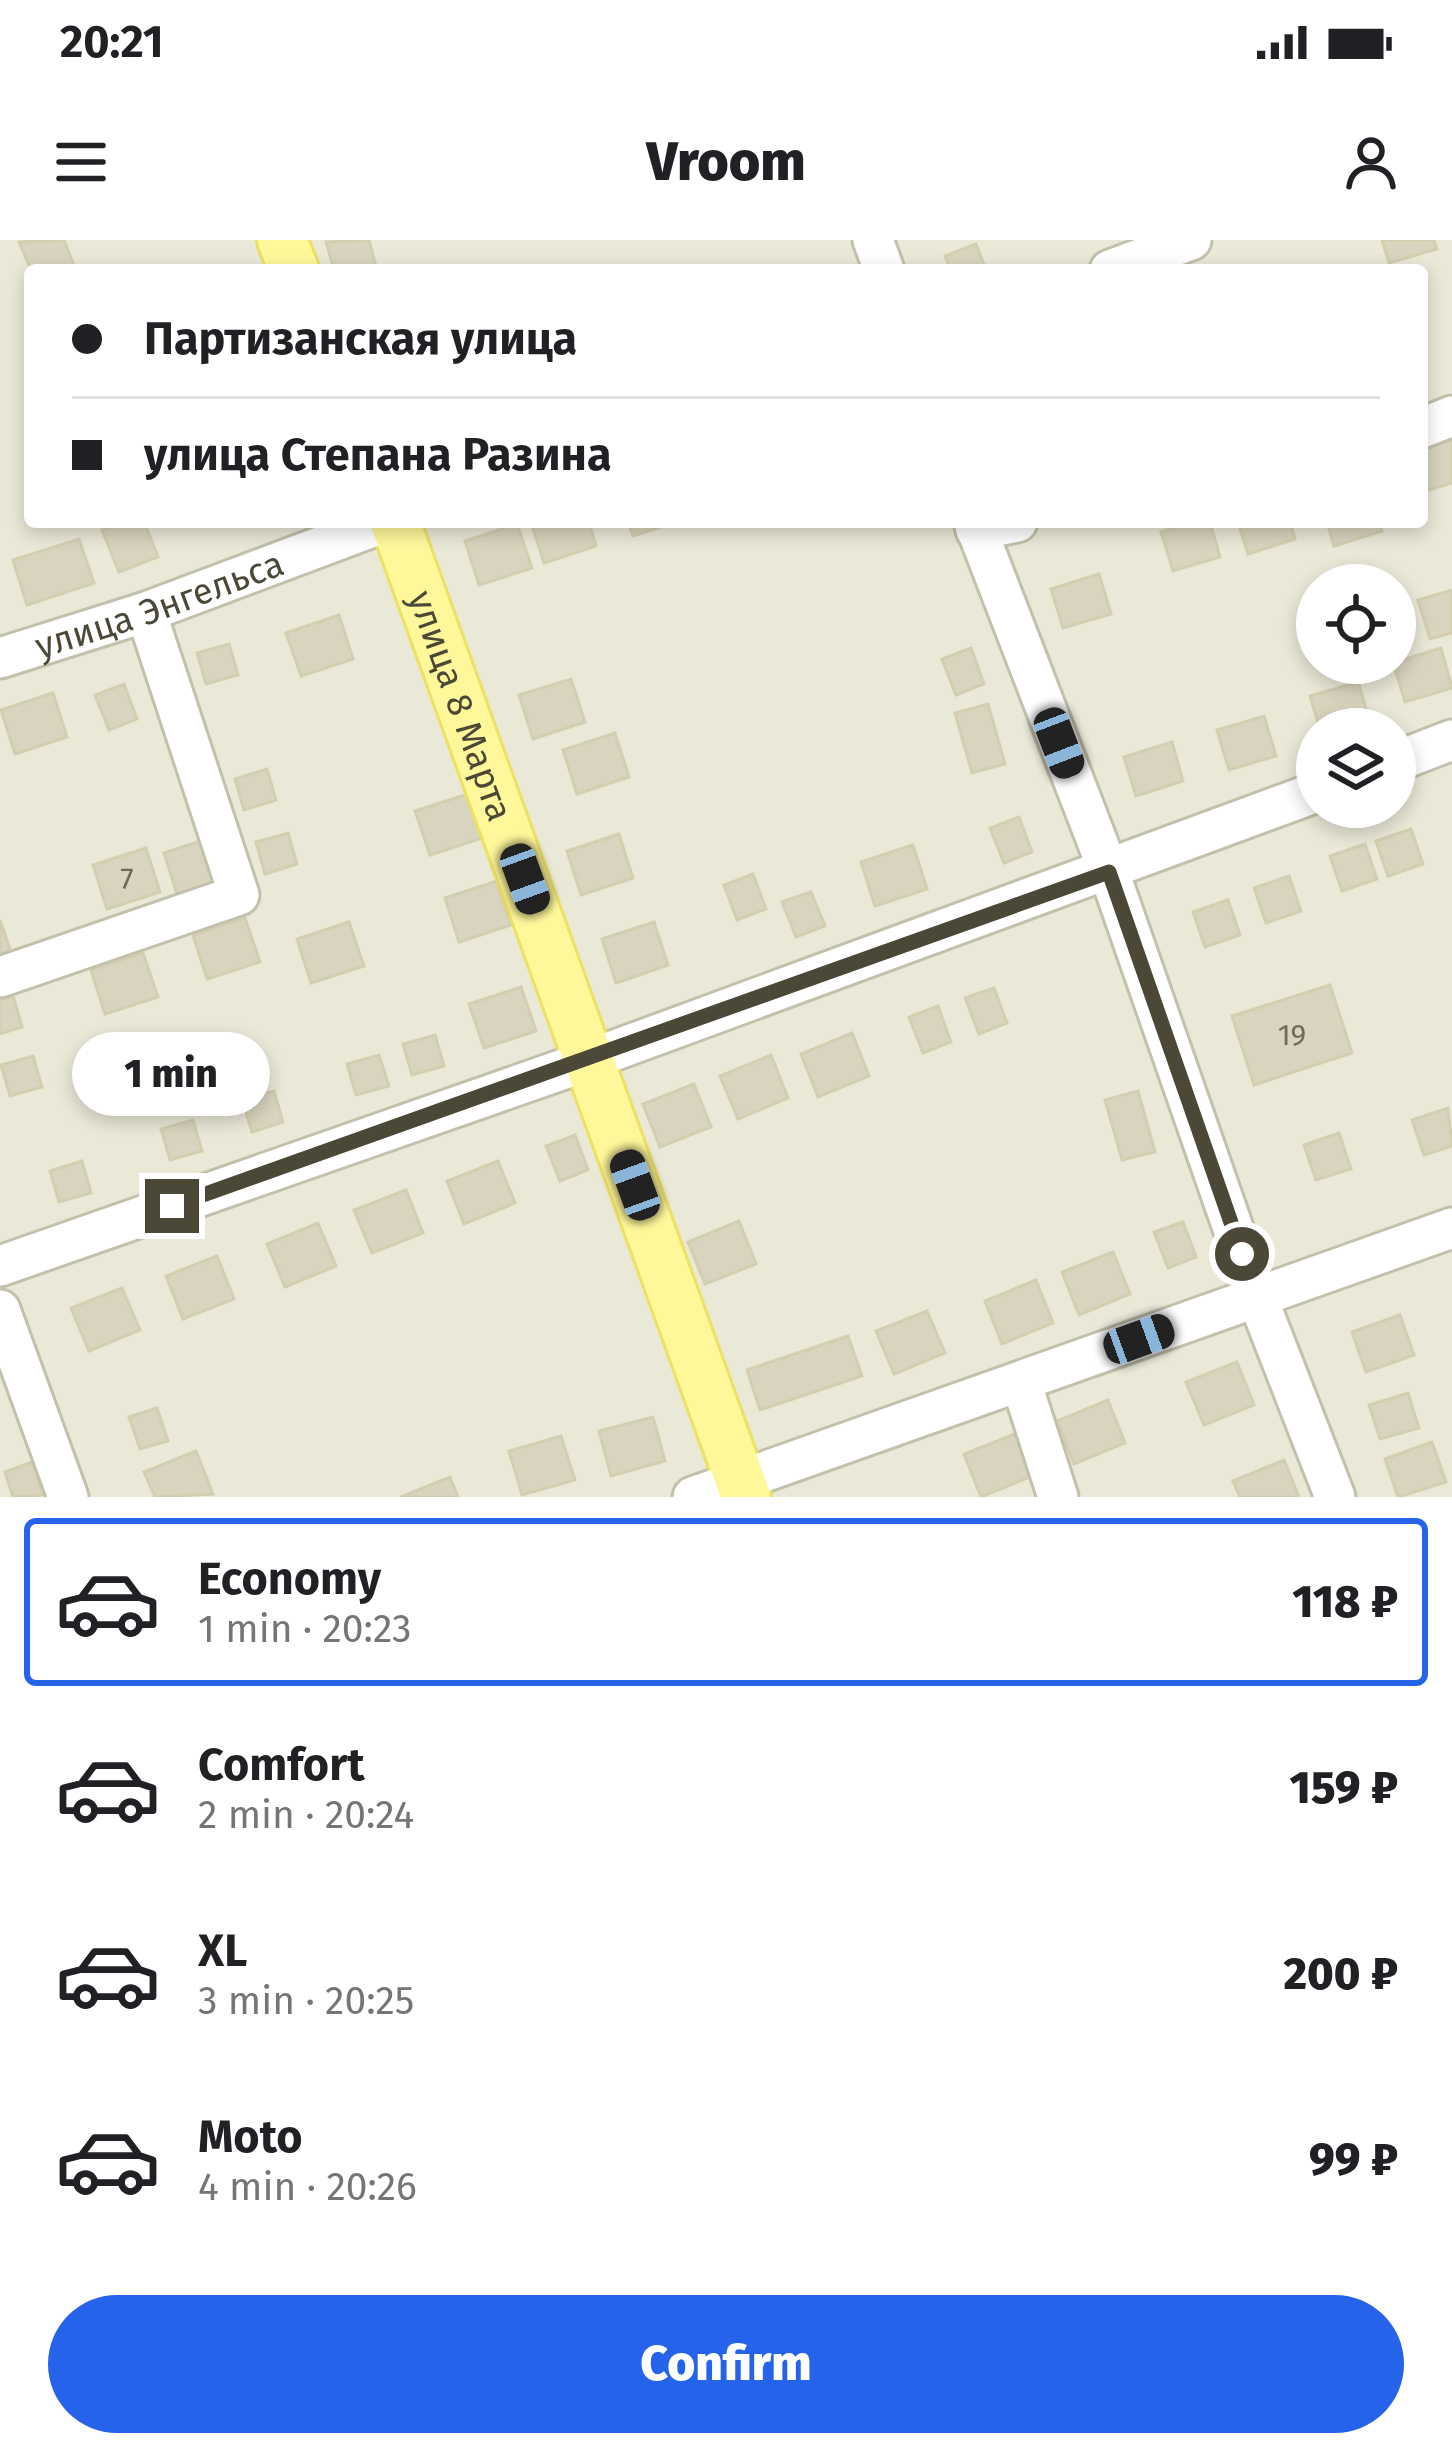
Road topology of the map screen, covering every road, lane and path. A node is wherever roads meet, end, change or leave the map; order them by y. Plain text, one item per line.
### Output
1 (1190, 240) edge
2 (1126, 264) edge
3 (375, 528) edge
4 (393, 528) edge
5 (976, 528) edge
6 (146, 612) junction
7 (0, 658) edge
8 (1452, 740) edge
9 (1416, 754) edge
10 (1296, 800) edge
11 (1109, 872) junction
12 (0, 977) edge
13 (590, 1058) junction
14 (1452, 1228) edge
15 (0, 1266) edge
16 (1257, 1297) junction
17 (0, 1310) edge
18 (1021, 1382) junction
19 (743, 1489) edge
20 (68, 1497) edge
21 (693, 1497) edge
22 (1058, 1497) edge
23 (1335, 1497) edge

1 - 2 street
3 - 6 street, улица Энгельса
4 - 13 main road, улица 8 Марта
5 - 11 street
6 - 7 street, улица Энгельса
6 - 12 street
8 - 9 street
10 - 11 street
11 - 13 street
11 - 16 street
13 - 15 street
13 - 19 main road, улица 8 Марта
14 - 16 street
16 - 18 street
16 - 23 street
17 - 20 street
18 - 19 street
18 - 22 street
19 - 21 street

